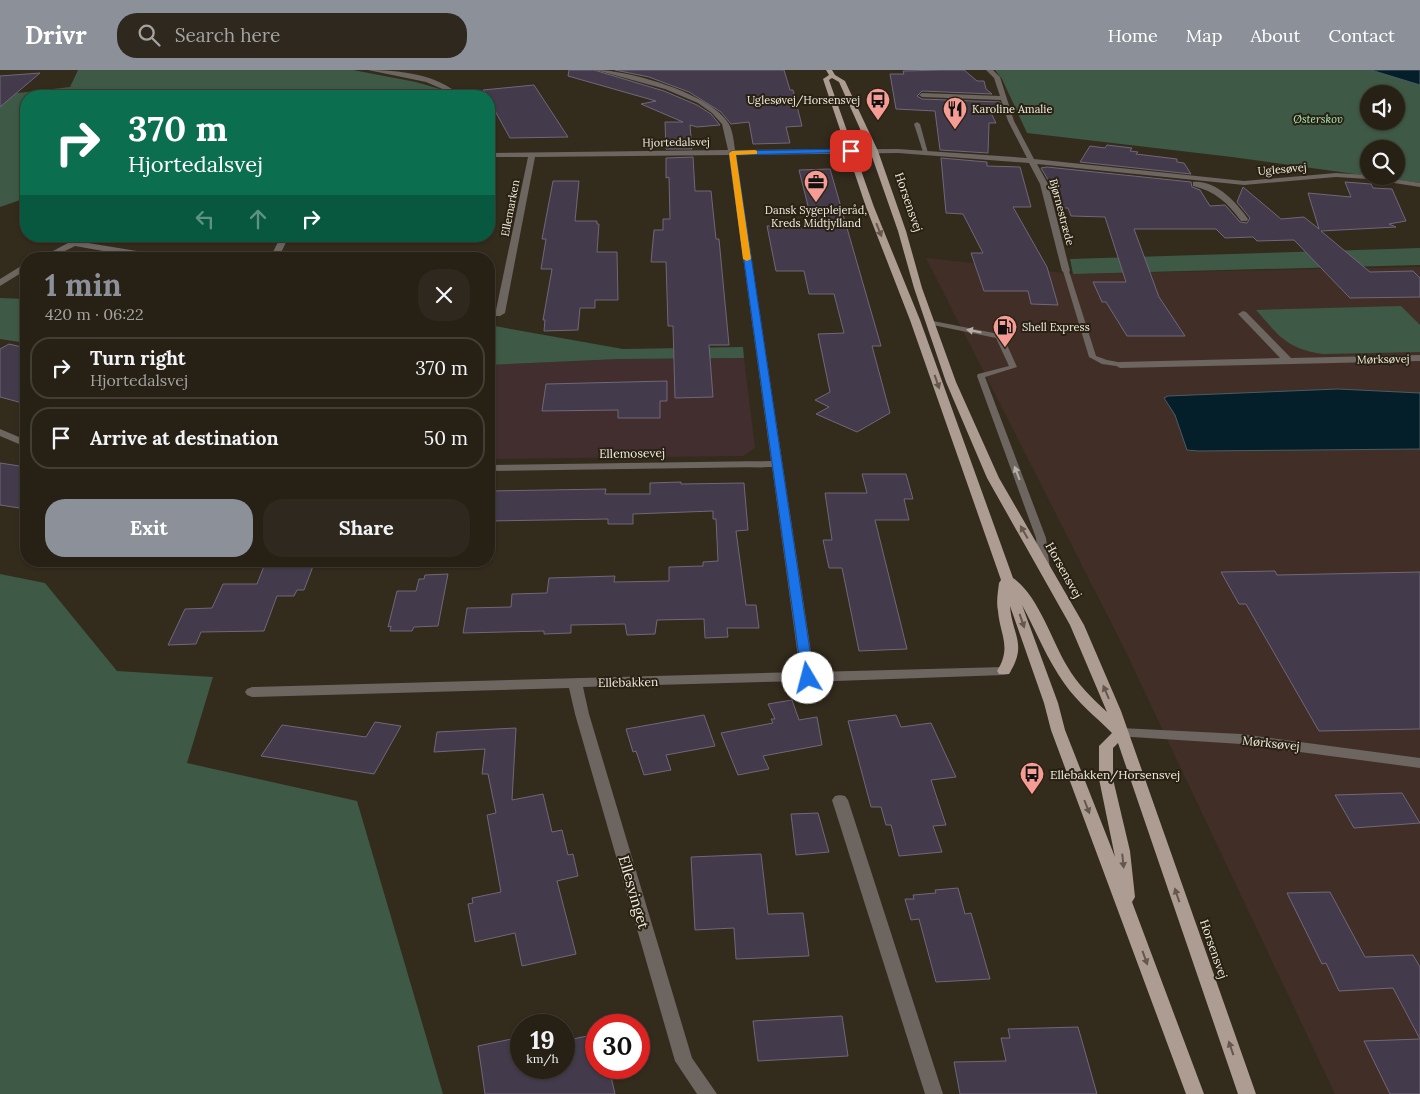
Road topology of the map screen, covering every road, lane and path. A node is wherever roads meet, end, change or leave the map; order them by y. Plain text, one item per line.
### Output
1 (370, 70) edge
2 (598, 70) edge
3 (989, 70) edge
4 (830, 73) edge
5 (951, 86) dead end
6 (449, 90) edge
7 (922, 95) dead end
8 (954, 96) junction
9 (1003, 98) junction
10 (917, 124) dead end
11 (857, 151) junction
12 (874, 151) junction
13 (926, 152) junction
14 (732, 153) junction
15 (495, 155) edge
16 (532, 155) junction
17 (1034, 161) junction
18 (1146, 171) junction
19 (1420, 186) edge
20 (1244, 219) dead end
21 (74, 243) joint
22 (56, 252) edge
23 (130, 252) edge
24 (20, 270) edge
25 (1066, 270) joint
26 (0, 283) edge
27 (495, 313) edge
28 (1243, 314) dead end
29 (931, 322) junction
30 (1420, 358) edge
31 (1287, 360) junction
32 (1120, 365) joint
33 (0, 432) edge
34 (20, 441) edge
35 (776, 464) junction
36 (495, 468) edge
37 (1046, 570) junction
38 (1006, 575) junction
39 (1004, 671) joint
40 (808, 678) junction
41 (575, 684) junction
42 (252, 692) dead end
43 (1121, 733) junction
44 (1420, 763) edge
45 (840, 800) dead end
46 (1128, 912) junction
47 (708, 1094) edge
48 (934, 1094) edge
49 (1195, 1094) edge
50 (1247, 1094) edge

1 - 6 street
2 - 14 street
3 - 9 street
4 - 11 main road, Horsensvej
4 - 12 main road, Horsensvej
5 - 8 street
7 - 8 street
8 - 9 street
9 - 17 street
10 - 13 lane
11 - 12 street, Uglesøvej
11 - 14 street, Hjortedalsvej
11 -> 38 main road, Horsensvej
12 - 13 street, Uglesøvej
12 - 29 main road, Horsensvej
13 - 17 street, Uglesøvej
14 - 16 street, Hjortedalsvej
14 - 35 street
15 - 16 street, Hjortedalsvej
16 - 27 street, Ellemarken
17 - 18 street, Uglesøvej
17 - 25 street, Bjørnestræde
18 - 19 street, Uglesøvej
18 - 20 street, Uglesøvej
21 - 22 street
21 - 23 street
24 - 26 street
25 - 32 lane
28 - 31 street
37 -> 29 main road, Horsensvej
37 -> 29 lane
30 - 31 street, Mørksøvej
31 - 32 street, Mørksøvej
33 - 34 street
35 - 36 street, Ellemosevej
35 - 40 street
43 -> 37 main road, Horsensvej
38 - 39 main road
38 - 43 main road
38 -> 46 main road, Horsensvej
39 - 40 street, Ellebakken
40 - 41 street, Ellebakken
41 - 42 street, Ellebakken
41 - 47 street, Ellesvinget
43 - 44 street, Mørksøvej
43 -> 46 main road
50 -> 43 main road, Horsensvej
45 - 48 street
46 -> 49 main road, Horsensvej

